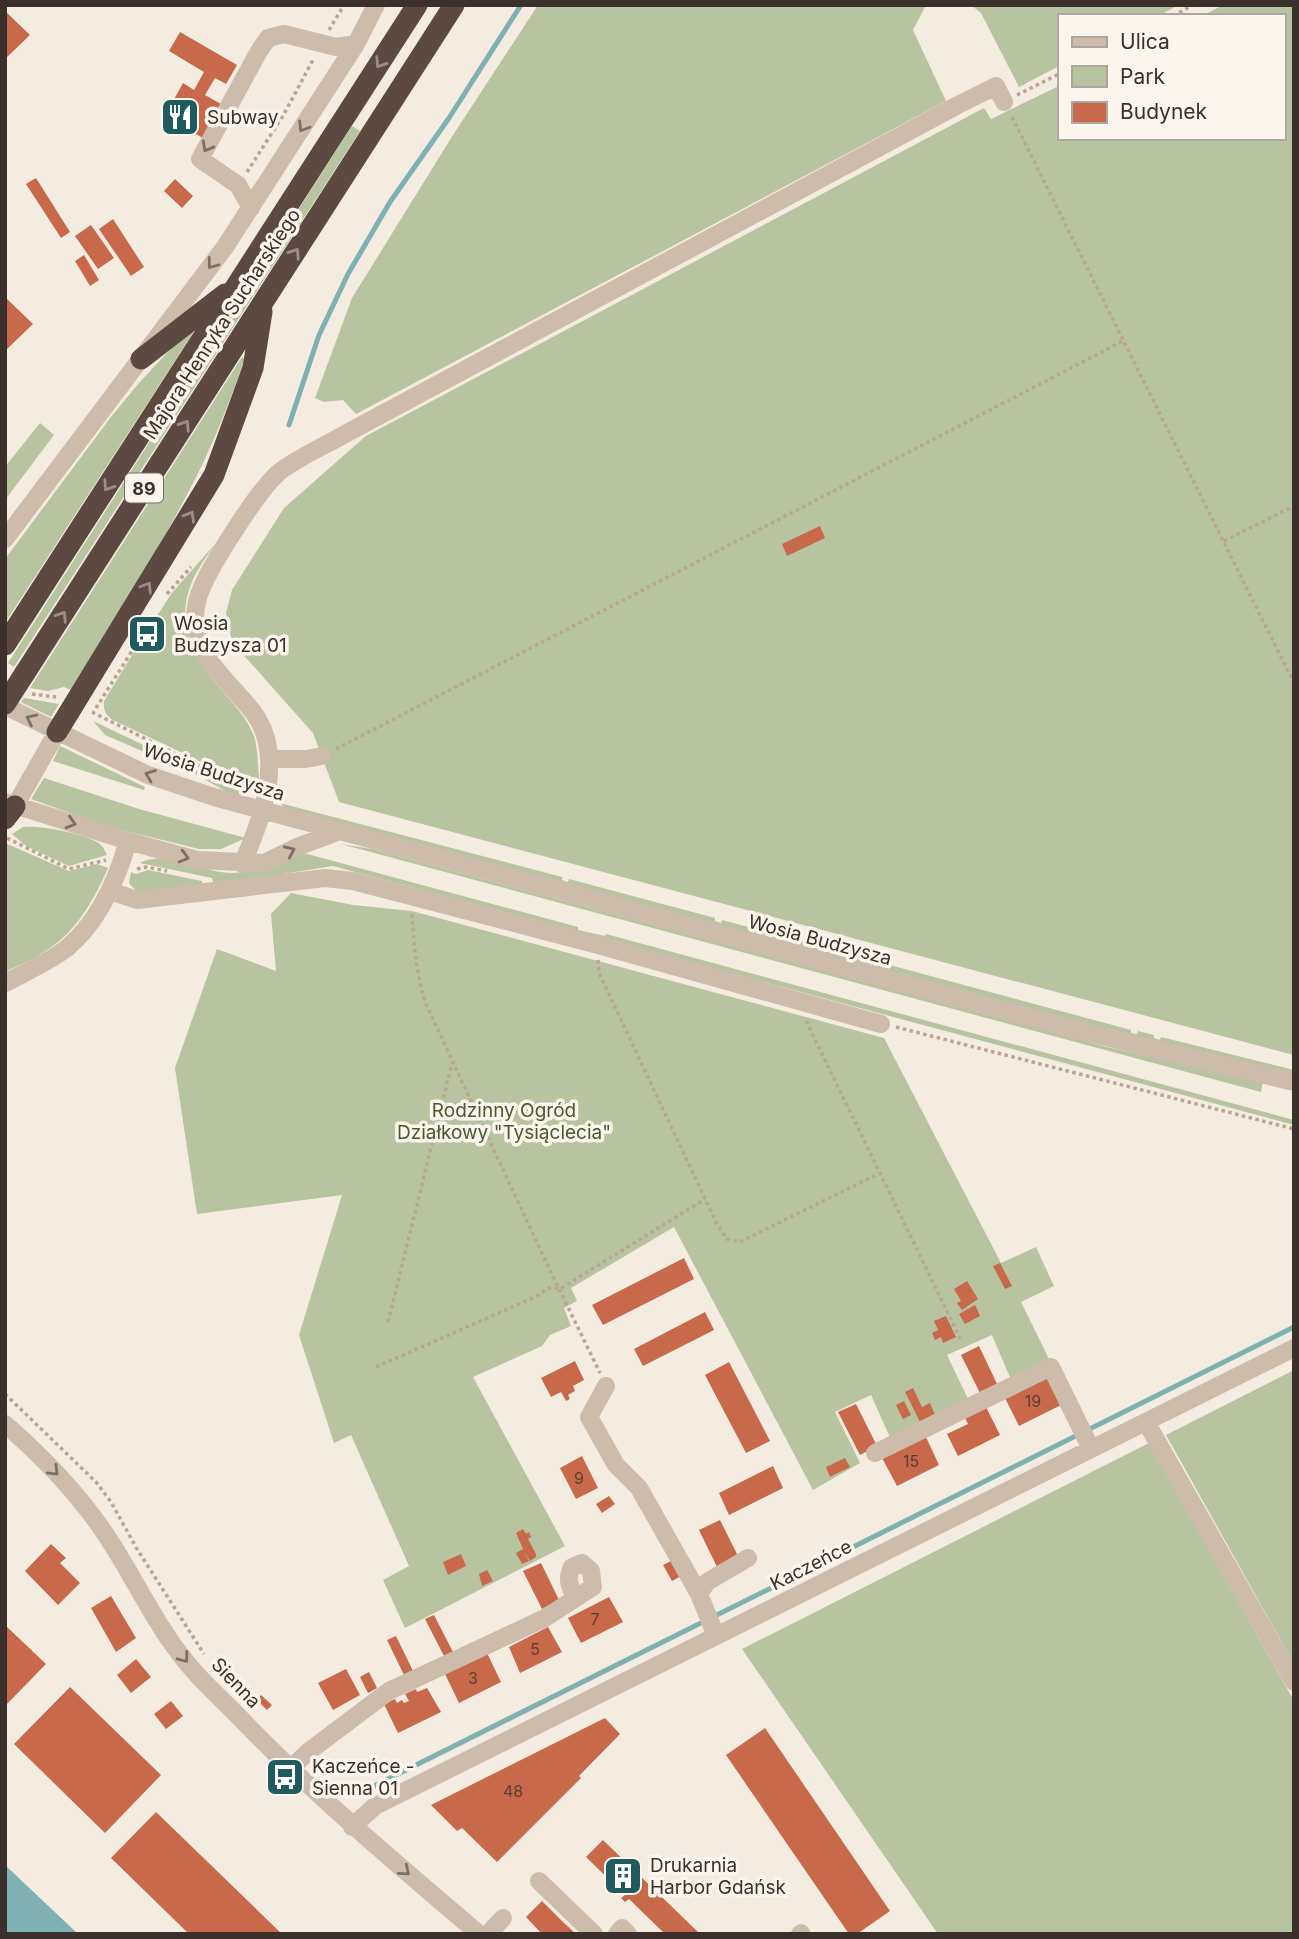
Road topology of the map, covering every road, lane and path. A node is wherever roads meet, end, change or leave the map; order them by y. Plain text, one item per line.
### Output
1 (344, 5) edge
2 (376, 5) edge
3 (417, 5) edge
4 (454, 5) edge
5 (1193, 5) edge
6 (1177, 14) edge
7 (325, 37) dead end
8 (356, 44) junction
9 (316, 52) dead end
10 (1058, 75) edge
11 (1004, 102) junction
12 (244, 176) dead end
13 (251, 208) junction
14 (238, 284) junction
15 (263, 303) junction
16 (1123, 341) junction
17 (141, 359) junction
18 (1294, 506) edge
19 (5, 539) edge
20 (1223, 541) junction
21 (136, 643) dead end
22 (5, 645) edge
23 (1294, 683) edge
24 (5, 705) edge
25 (57, 732) junction
26 (323, 756) joint
27 (269, 759) junction
28 (266, 793) junction
29 (8, 809) edge
30 (262, 811) junction
31 (337, 832) junction
32 (128, 841) junction
33 (242, 864) junction
34 (110, 891) junction
35 (412, 898) junction
36 (598, 945) junction
37 (5, 983) edge
38 (807, 1002) junction
39 (881, 1024) joint
40 (453, 1060) junction
41 (1294, 1082) edge
42 (1294, 1129) edge
43 (880, 1173) junction
44 (705, 1199) junction
45 (560, 1289) junction
46 (388, 1322) dead end
47 (961, 1340) dead end
48 (1294, 1348) edge
49 (376, 1367) dead end
50 (606, 1386) joint
51 (5, 1394) edge
52 (1146, 1422) junction
53 (5, 1424) edge
54 (1089, 1445) junction
55 (875, 1453) dead end
56 (748, 1558) dead end
57 (575, 1598) dead end
58 (702, 1600) junction
59 (715, 1632) junction
60 (209, 1661) dead end
61 (1294, 1682) edge
62 (291, 1768) junction
63 (352, 1827) junction
64 (539, 1881) dead end
65 (503, 1918) dead end
66 (479, 1934) edge
67 (488, 1934) edge
68 (594, 1934) edge
69 (617, 1934) edge
70 (628, 1934) edge

1 - 7 path
2 - 8 street, Majora Henryka Sucharskiego
3 -> 14 highway, Majora Henryka Sucharskiego / 89
15 -> 4 highway, Majora Henryka Sucharskiego / 89
5 - 6 path
8 -> 13 street, Majora Henryka Sucharskiego
8 -> 13 street
9 - 12 path
10 - 11 path
11 - 16 path
11 - 27 street
13 -> 17 street, Majora Henryka Sucharskiego
14 - 17 highway
14 -> 22 highway, Majora Henryka Sucharskiego / 89
24 -> 15 highway, Majora Henryka Sucharskiego / 89, bridge
25 -> 15 highway
16 - 20 path
16 - 26 path
17 - 19 street, Majora Henryka Sucharskiego
18 - 20 path
20 - 23 path
21 - 28 path
25 -> 24 street, Wosia Budzysza
25 - 29 street
30 -> 25 street, Wosia Budzysza
26 - 27 street
27 - 28 street
28 - 30 street
29 -> 32 street
30 - 31 street, Wosia Budzysza
30 - 33 street
33 -> 31 street
31 - 41 street, Wosia Budzysza
32 -> 33 street
32 - 34 street
34 - 35 street
34 - 37 street
35 - 36 street
35 - 40 path
36 - 38 street
36 - 44 path
38 - 39 street
38 - 43 path
39 - 42 path
40 - 45 path
40 - 46 path
43 - 44 path
43 - 47 path
44 - 45 path
45 - 49 path
45 - 50 path
48 - 52 street, Kaczeńce
50 - 58 street
51 - 60 path
52 - 54 street, Kaczeńce
52 - 61 street
53 -> 62 street, Sienna
54 - 55 street
54 - 59 street, Kaczeńce
56 - 58 street
57 - 62 street
58 - 59 street
59 - 63 street, Kaczeńce
62 - 63 street, Sienna
63 -> 66 street, Sienna
64 - 68 street
65 - 67 street
69 - 70 street

